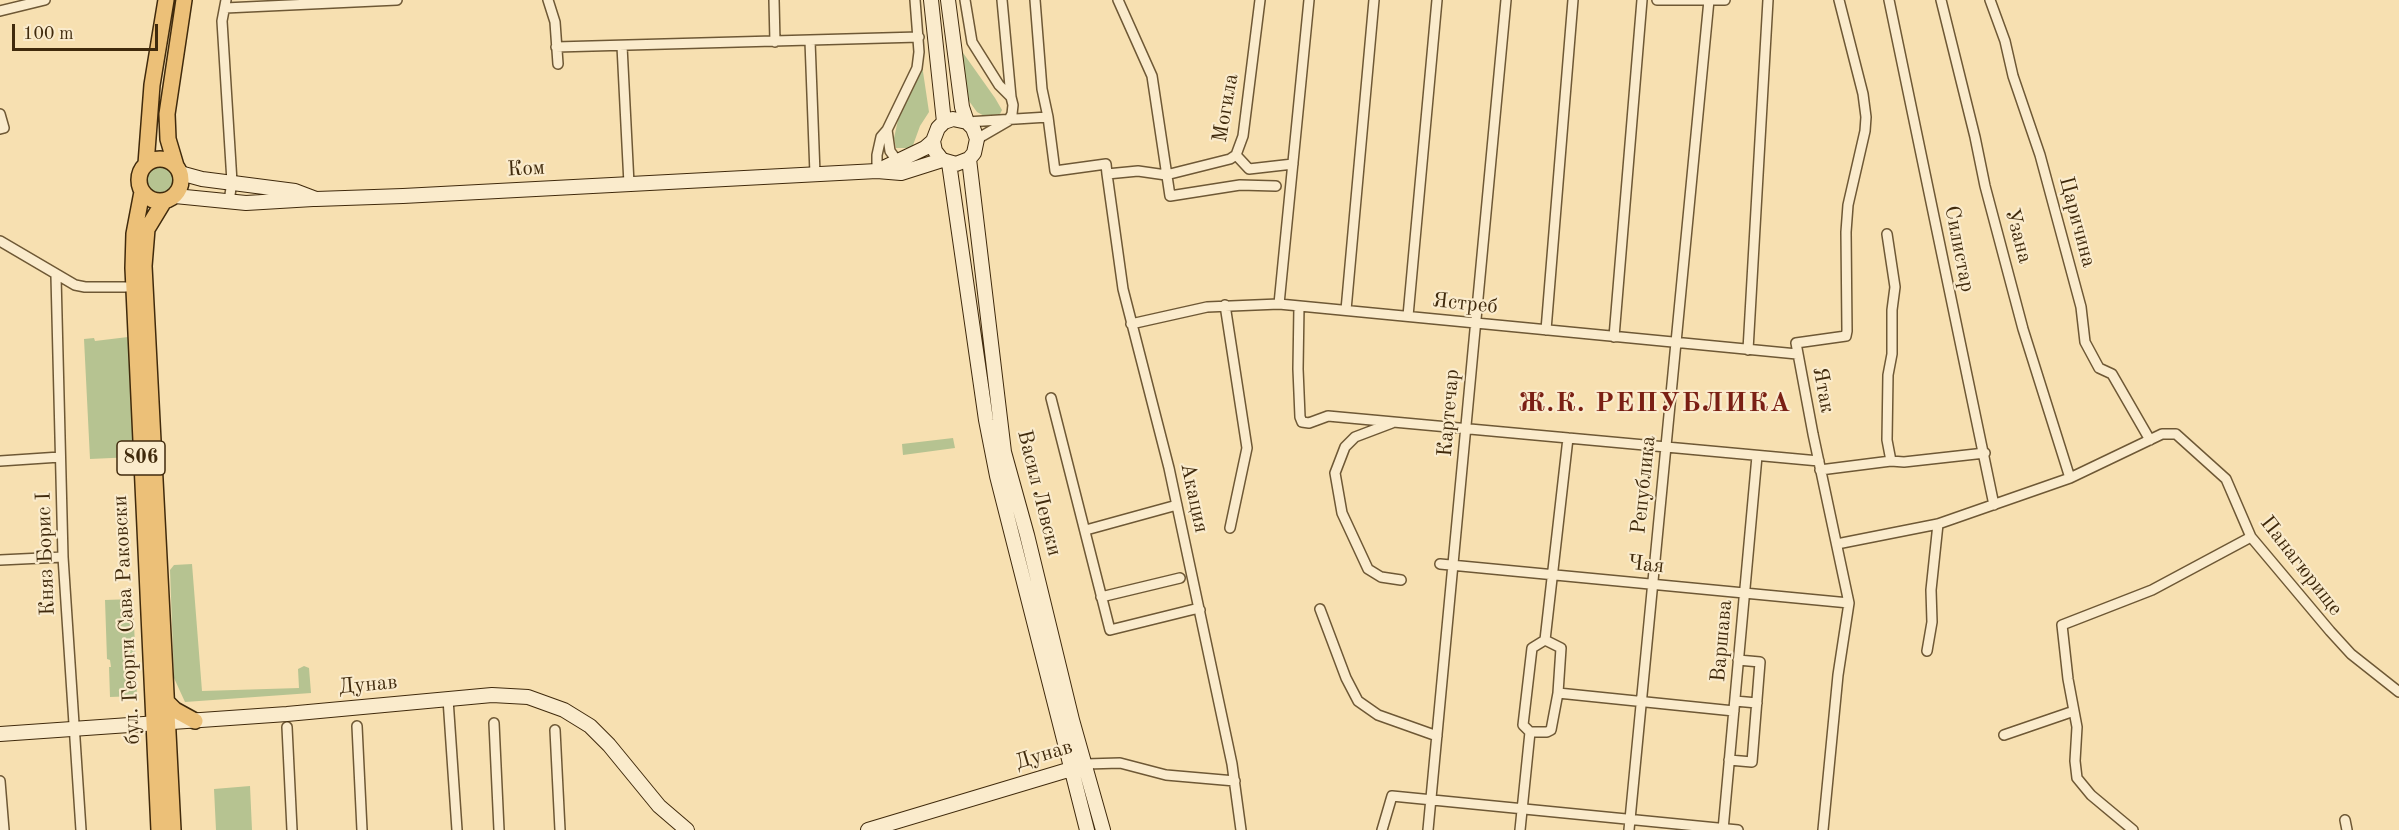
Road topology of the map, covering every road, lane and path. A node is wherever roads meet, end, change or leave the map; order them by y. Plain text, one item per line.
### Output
1 (45, 0) edge
2 (184, 0) edge
3 (397, 0) edge
4 (548, 0) edge
5 (774, 0) edge
6 (915, 0) edge
7 (930, 0) edge
8 (948, 0) edge
9 (965, 0) edge
10 (1002, 0) edge
11 (1035, 0) edge
12 (1118, 0) edge
13 (1260, 0) edge
14 (1309, 0) edge
15 (1374, 0) edge
16 (1437, 0) edge
17 (1506, 0) edge
18 (1573, 0) edge
19 (1642, 0) edge
20 (1657, 0) edge
21 (1725, 0) edge
22 (1768, 0) edge
23 (1839, 0) edge
24 (1889, 0) edge
25 (1941, 0) edge
26 (1990, 0) edge
27 (34, 1) edge
28 (1709, 1) edge
29 (164, 2) edge
30 (225, 4) edge
31 (0, 11) edge
32 (919, 37) junction
33 (810, 41) junction
34 (775, 42) junction
35 (622, 46) junction
36 (556, 47) junction
37 (558, 64) dead end
38 (1011, 97) junction
39 (0, 114) edge
40 (1048, 117) junction
41 (1008, 121) junction
42 (944, 122) junction
43 (967, 122) junction
44 (0, 129) edge
45 (887, 130) junction
46 (977, 139) junction
47 (933, 141) junction
48 (1236, 155) junction
49 (969, 159) junction
50 (945, 161) junction
51 (898, 162) junction
52 (146, 164) junction
53 (1293, 164) junction
54 (178, 170) junction
55 (877, 171) junction
56 (815, 174) junction
57 (1107, 174) junction
58 (1166, 175) junction
59 (232, 182) junction
60 (629, 184) junction
61 (1276, 186) dead end
62 (142, 192) junction
63 (169, 199) junction
64 (316, 199) junction
65 (229, 201) junction
66 (1887, 234) dead end
67 (0, 241) edge
68 (56, 276) junction
69 (126, 286) dead end
70 (1279, 304) junction
71 (1225, 305) junction
72 (1299, 306) junction
73 (1346, 310) junction
74 (1408, 316) junction
75 (1476, 323) junction
76 (1131, 324) junction
77 (1546, 330) junction
78 (1614, 337) junction
79 (1677, 342) junction
80 (1748, 350) junction
81 (1797, 354) junction
82 (1051, 398) dead end
83 (1397, 422) junction
84 (1466, 428) junction
85 (1568, 438) junction
86 (2150, 440) junction
87 (1665, 447) junction
88 (1985, 453) junction
89 (1758, 456) junction
90 (60, 457) junction
91 (0, 461) edge
92 (1891, 461) junction
93 (1820, 466) junction
94 (2070, 478) junction
95 (1177, 505) junction
96 (1994, 505) junction
97 (1938, 524) junction
98 (1230, 528) dead end
99 (1086, 530) junction
100 (2251, 537) junction
101 (1837, 544) junction
102 (63, 557) junction
103 (0, 560) edge
104 (1440, 564) dead end
105 (1454, 565) junction
106 (1554, 575) junction
107 (1180, 578) dead end
108 (1401, 580) dead end
109 (1652, 584) junction
110 (1745, 593) junction
111 (1101, 597) junction
112 (1849, 603) junction
113 (1320, 609) dead end
114 (1200, 610) junction
115 (1545, 640) junction
116 (1927, 651) dead end
117 (1738, 660) junction
118 (2399, 692) edge
119 (1558, 693) junction
120 (448, 699) junction
121 (165, 700) junction
122 (1641, 702) junction
123 (1757, 703) junction
124 (1734, 706) junction
125 (2074, 711) junction
126 (195, 721) junction
127 (160, 723) junction
128 (494, 723) dead end
129 (357, 726) dead end
130 (287, 727) dead end
131 (74, 730) junction
132 (555, 730) dead end
133 (1530, 732) junction
134 (0, 734) edge
135 (2004, 735) dead end
136 (1437, 736) junction
137 (1729, 760) junction
138 (1086, 764) junction
139 (1071, 769) junction
140 (0, 781) edge
141 (1235, 781) junction
142 (1431, 800) junction
143 (1523, 808) junction
144 (1629, 825) edge
145 (1723, 829) edge
146 (4, 830) edge
147 (81, 830) edge
148 (159, 830) edge
149 (172, 830) edge
150 (292, 830) edge
151 (362, 830) edge
152 (457, 830) edge
153 (500, 830) edge
154 (560, 830) edge
155 (687, 830) edge
156 (868, 830) edge
157 (1087, 830) edge
158 (1102, 830) edge
159 (1241, 830) edge
160 (1382, 830) edge
161 (1428, 830) edge
162 (1520, 830) edge
163 (1738, 830) edge
164 (1823, 830) edge
165 (2132, 830) edge

1 - 27 street
2 - 54 main road, 806
3 - 30 street
4 - 36 street
5 - 34 street
6 - 32 street
7 - 42 main road
8 - 43 main road
9 - 38 street
10 - 38 street
11 - 40 street
12 - 58 street
13 - 48 street, Могила
14 - 53 street
15 - 73 street
16 - 74 street
17 - 75 street, Картечар
18 - 77 street
19 - 78 street
20 - 28 street
21 - 28 street
22 - 80 street
23 - 81 street, Ятак
24 - 88 street, Силистар
25 - 94 street, Узана
26 - 86 street, Царичина
27 - 31 street
28 - 79 street, Република
29 - 52 main road, 806
30 - 59 street
32 - 33 street
32 - 45 street
33 - 34 street
33 - 56 street
34 - 35 street
35 - 36 street
35 - 60 street
36 - 37 street
38 - 41 street
39 - 44 street
40 - 41 street
40 - 57 street, Могила
41 - 43 street
41 - 46 street
42 - 43 main road
42 - 47 main road
43 - 46 main road
45 - 51 street
45 - 55 street
46 - 49 main road
47 - 50 main road
47 - 51 main road
48 - 53 street
48 - 58 street, Могила
49 - 50 main road
49 - 138 main road, Васил Левски
50 - 55 main road, Ком
50 - 139 main road, Васил Левски
51 - 55 main road
52 - 54 main road
52 - 62 main road, 806
53 - 70 street
54 - 59 main road, Ком
54 - 63 main road, 806
55 - 56 main road, Ком
56 - 60 main road, Ком
57 - 58 street, Могила
57 - 76 street, Акация
58 - 61 street
59 - 64 main road, Ком
59 - 65 street
60 - 64 main road, Ком
62 - 63 main road
62 - 127 main road, бул. Георги Сава Раковски / 806
63 - 65 main road
63 - 121 main road, бул. Георги Сава Раковски / 806
64 - 65 main road
66 - 92 street
67 - 68 street
68 - 69 street
68 - 90 street, Княз Борис I
70 - 71 street, Ястреб
70 - 72 street, Ястреб
71 - 76 street, Ястреб
71 - 98 street
72 - 73 street, Ястреб
72 - 83 street
73 - 74 street, Ястреб
74 - 75 street, Ястреб
75 - 77 street, Ястреб
75 - 84 street, Картечар
76 - 95 street, Акация
77 - 78 street, Ястреб
78 - 79 street, Ястреб
79 - 80 street, Ястреб
79 - 87 street, Република
80 - 81 street, Ястреб
81 - 93 street, Ятак
82 - 99 street
83 - 84 street
83 - 108 street
84 - 85 street
84 - 105 street, Картечар
85 - 87 street
85 - 106 street
86 - 94 street
86 - 100 street, Панагюрище
87 - 89 street
87 - 109 street, Република
88 - 92 street
88 - 96 street, Силистар
89 - 93 street
89 - 110 street, Варшава
90 - 91 street
90 - 102 street, Княз Борис I
92 - 93 street
93 - 101 street, Ятак
94 - 96 street
95 - 99 street
95 - 114 street, Акация
96 - 97 street
97 - 101 street
97 - 116 street
99 - 111 street
100 - 118 street, Панагюрище
100 - 125 street
101 - 112 street, Ятак
102 - 103 street
102 - 131 street, Княз Борис I
104 - 105 street, Чая
105 - 106 street, Чая
105 - 136 street, Картечар
106 - 109 street, Чая
106 - 115 street
107 - 111 street
109 - 110 street, Чая
109 - 122 street, Република
110 - 112 street, Чая
110 - 117 street, Варшава
111 - 114 street
112 - 164 street, Ятак
113 - 136 street
114 - 141 street, Акация
115 - 119 street
115 - 133 street
117 - 123 street
117 - 124 street, Варшава
119 - 122 street
119 - 133 street
120 - 126 main road, Дунав
120 - 152 street
120 - 155 main road, Дунав
121 - 126 main road
121 - 127 main road, бул. Георги Сава Раковски / 806
122 - 124 street
122 - 144 street, Република
123 - 124 street
123 - 137 street
124 - 137 street, Варшава
125 - 135 street
125 - 165 street
126 - 127 main road, Дунав
127 - 131 main road, Дунав
127 - 148 main road, бул. Георги Сава Раковски / 806
127 - 149 main road, бул. Георги Сава Раковски / 806
128 - 153 street
129 - 151 street
130 - 150 street
131 - 134 main road, Дунав
131 - 147 street, Княз Борис I
132 - 154 street
133 - 143 street
136 - 142 street, Картечар
137 - 145 street, Варшава
138 - 139 main road, Дунав
138 - 141 street, Дунав
138 - 158 main road, Васил Левски
139 - 156 main road, Дунав
139 - 157 main road, Васил Левски
140 - 146 street
141 - 159 street, Акация
142 - 143 street
142 - 160 street
142 - 161 street, Картечар
143 - 144 street
143 - 162 street
144 - 145 street
145 - 163 street

